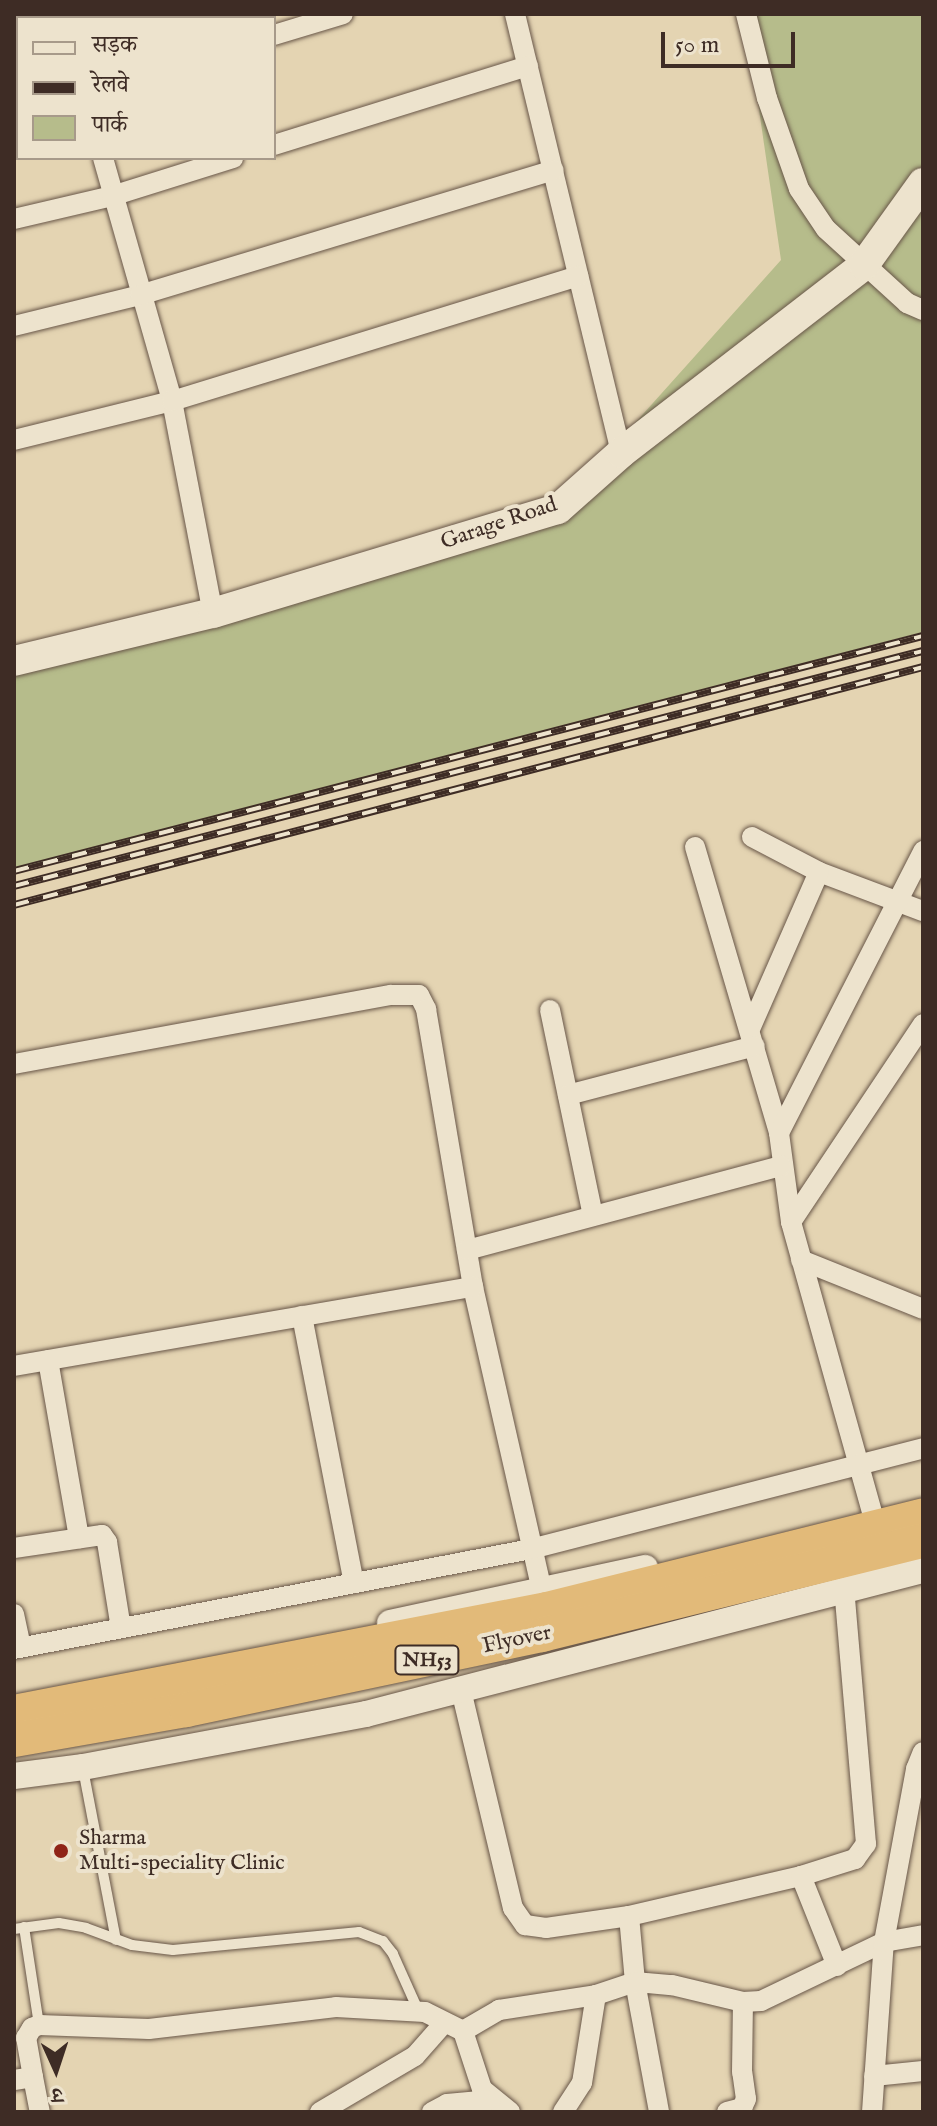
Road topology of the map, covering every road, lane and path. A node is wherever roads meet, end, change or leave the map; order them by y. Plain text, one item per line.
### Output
1 (343, 14) edge
2 (515, 14) edge
3 (746, 14) edge
4 (276, 34) edge
5 (528, 66) junction
6 (276, 144) edge
7 (103, 160) edge
8 (227, 160) edge
9 (553, 170) junction
10 (923, 183) edge
11 (112, 196) junction
12 (14, 219) edge
13 (864, 265) junction
14 (578, 276) junction
15 (140, 295) junction
16 (923, 310) edge
17 (14, 326) edge
18 (172, 401) junction
19 (14, 440) edge
20 (621, 453) junction
21 (213, 613) junction
22 (14, 661) edge
23 (752, 837) dead end
24 (695, 847) dead end
25 (923, 851) edge
26 (819, 872) junction
27 (897, 898) junction
28 (923, 911) edge
29 (550, 1010) dead end
30 (923, 1024) edge
31 (752, 1038) junction
32 (14, 1064) edge
33 (568, 1095) junction
34 (779, 1133) junction
35 (781, 1166) junction
36 (593, 1216) junction
37 (791, 1222) junction
38 (467, 1250) junction
39 (801, 1260) junction
40 (473, 1287) junction
41 (923, 1309) edge
42 (302, 1316) junction
43 (48, 1360) junction
44 (14, 1366) edge
45 (923, 1448) edge
46 (858, 1464) junction
47 (923, 1499) edge
48 (872, 1513) junction
49 (923, 1515) edge
50 (79, 1538) junction
51 (923, 1541) edge
52 (14, 1548) edge
53 (531, 1549) junction
54 (838, 1563) junction
55 (923, 1570) edge
56 (354, 1583) junction
57 (542, 1590) junction
58 (14, 1614) edge
59 (121, 1628) junction
60 (17, 1648) edge
61 (461, 1690) junction
62 (14, 1696) edge
63 (14, 1712) edge
64 (14, 1740) edge
65 (921, 1764) edge
66 (83, 1767) junction
67 (14, 1776) edge
68 (801, 1876) junction
69 (629, 1916) junction
70 (19, 1928) edge
71 (923, 1935) edge
72 (116, 1940) junction
73 (884, 1942) junction
74 (837, 1966) junction
75 (635, 1982) junction
76 (596, 1995) junction
77 (743, 2002) junction
78 (419, 2012) junction
79 (39, 2025) junction
80 (454, 2027) junction
81 (923, 2071) edge
82 (874, 2076) junction
83 (24, 2079) edge
84 (491, 2100) junction
85 (40, 2112) edge
86 (320, 2112) edge
87 (432, 2112) edge
88 (510, 2112) edge
89 (563, 2112) edge
90 (659, 2112) edge
91 (727, 2112) edge
92 (872, 2112) edge

1 - 4 street
2 - 5 street
3 - 13 street
5 - 6 street
5 - 9 street
7 - 11 street
8 - 11 street
9 - 14 street
9 - 15 street
10 - 13 main road, Garage Road
11 - 12 street
11 - 15 street
13 - 16 street
13 - 20 main road, Garage Road
14 - 18 street
14 - 20 street
15 - 17 street
15 - 18 street
18 - 19 street
18 - 21 street
20 - 21 main road, Garage Road
21 - 22 main road, Garage Road
23 - 26 street
24 - 31 street
25 - 27 street
26 - 27 street
26 - 31 street
27 - 28 street
27 - 34 street
29 - 33 street
30 - 37 street
31 - 33 street
31 - 34 street
32 - 38 street
33 - 36 street
34 - 35 street
35 - 36 street
35 - 37 street
36 - 38 street
37 - 39 street
38 - 40 street
39 - 41 street
39 - 46 street
40 - 42 street
40 - 53 street
42 - 43 street
42 - 56 street
43 - 44 street
43 - 50 street
45 - 46 street
46 - 48 street
46 - 53 street
47 - 48 street
48 - 57 street
49 - 54 highway, Flyover / NH53
50 - 52 street
50 - 59 street
51 - 54 highway, Flyover / NH53
53 - 56 street
53 - 57 street
54 - 55 street
54 - 61 street
54 - 63 highway, Flyover / NH53
54 - 64 highway, Flyover / NH53
54 - 68 street
56 - 59 street
57 - 62 street
58 - 60 street
59 - 60 street
61 - 66 street
61 - 69 street
65 - 73 street
66 - 67 street
66 - 72 lane
68 - 69 street
68 - 74 street
69 - 75 street
70 - 72 lane
70 - 79 lane
71 - 73 street
72 - 78 lane
73 - 74 street
73 - 82 street
74 - 77 street
75 - 76 street
75 - 77 street
75 - 90 street
76 - 80 street
76 - 89 street
77 - 91 street
78 - 79 street
78 - 80 street
79 - 83 street
80 - 84 street
80 - 86 street
81 - 82 street
82 - 92 street
83 - 85 street
84 - 87 street
84 - 88 street

